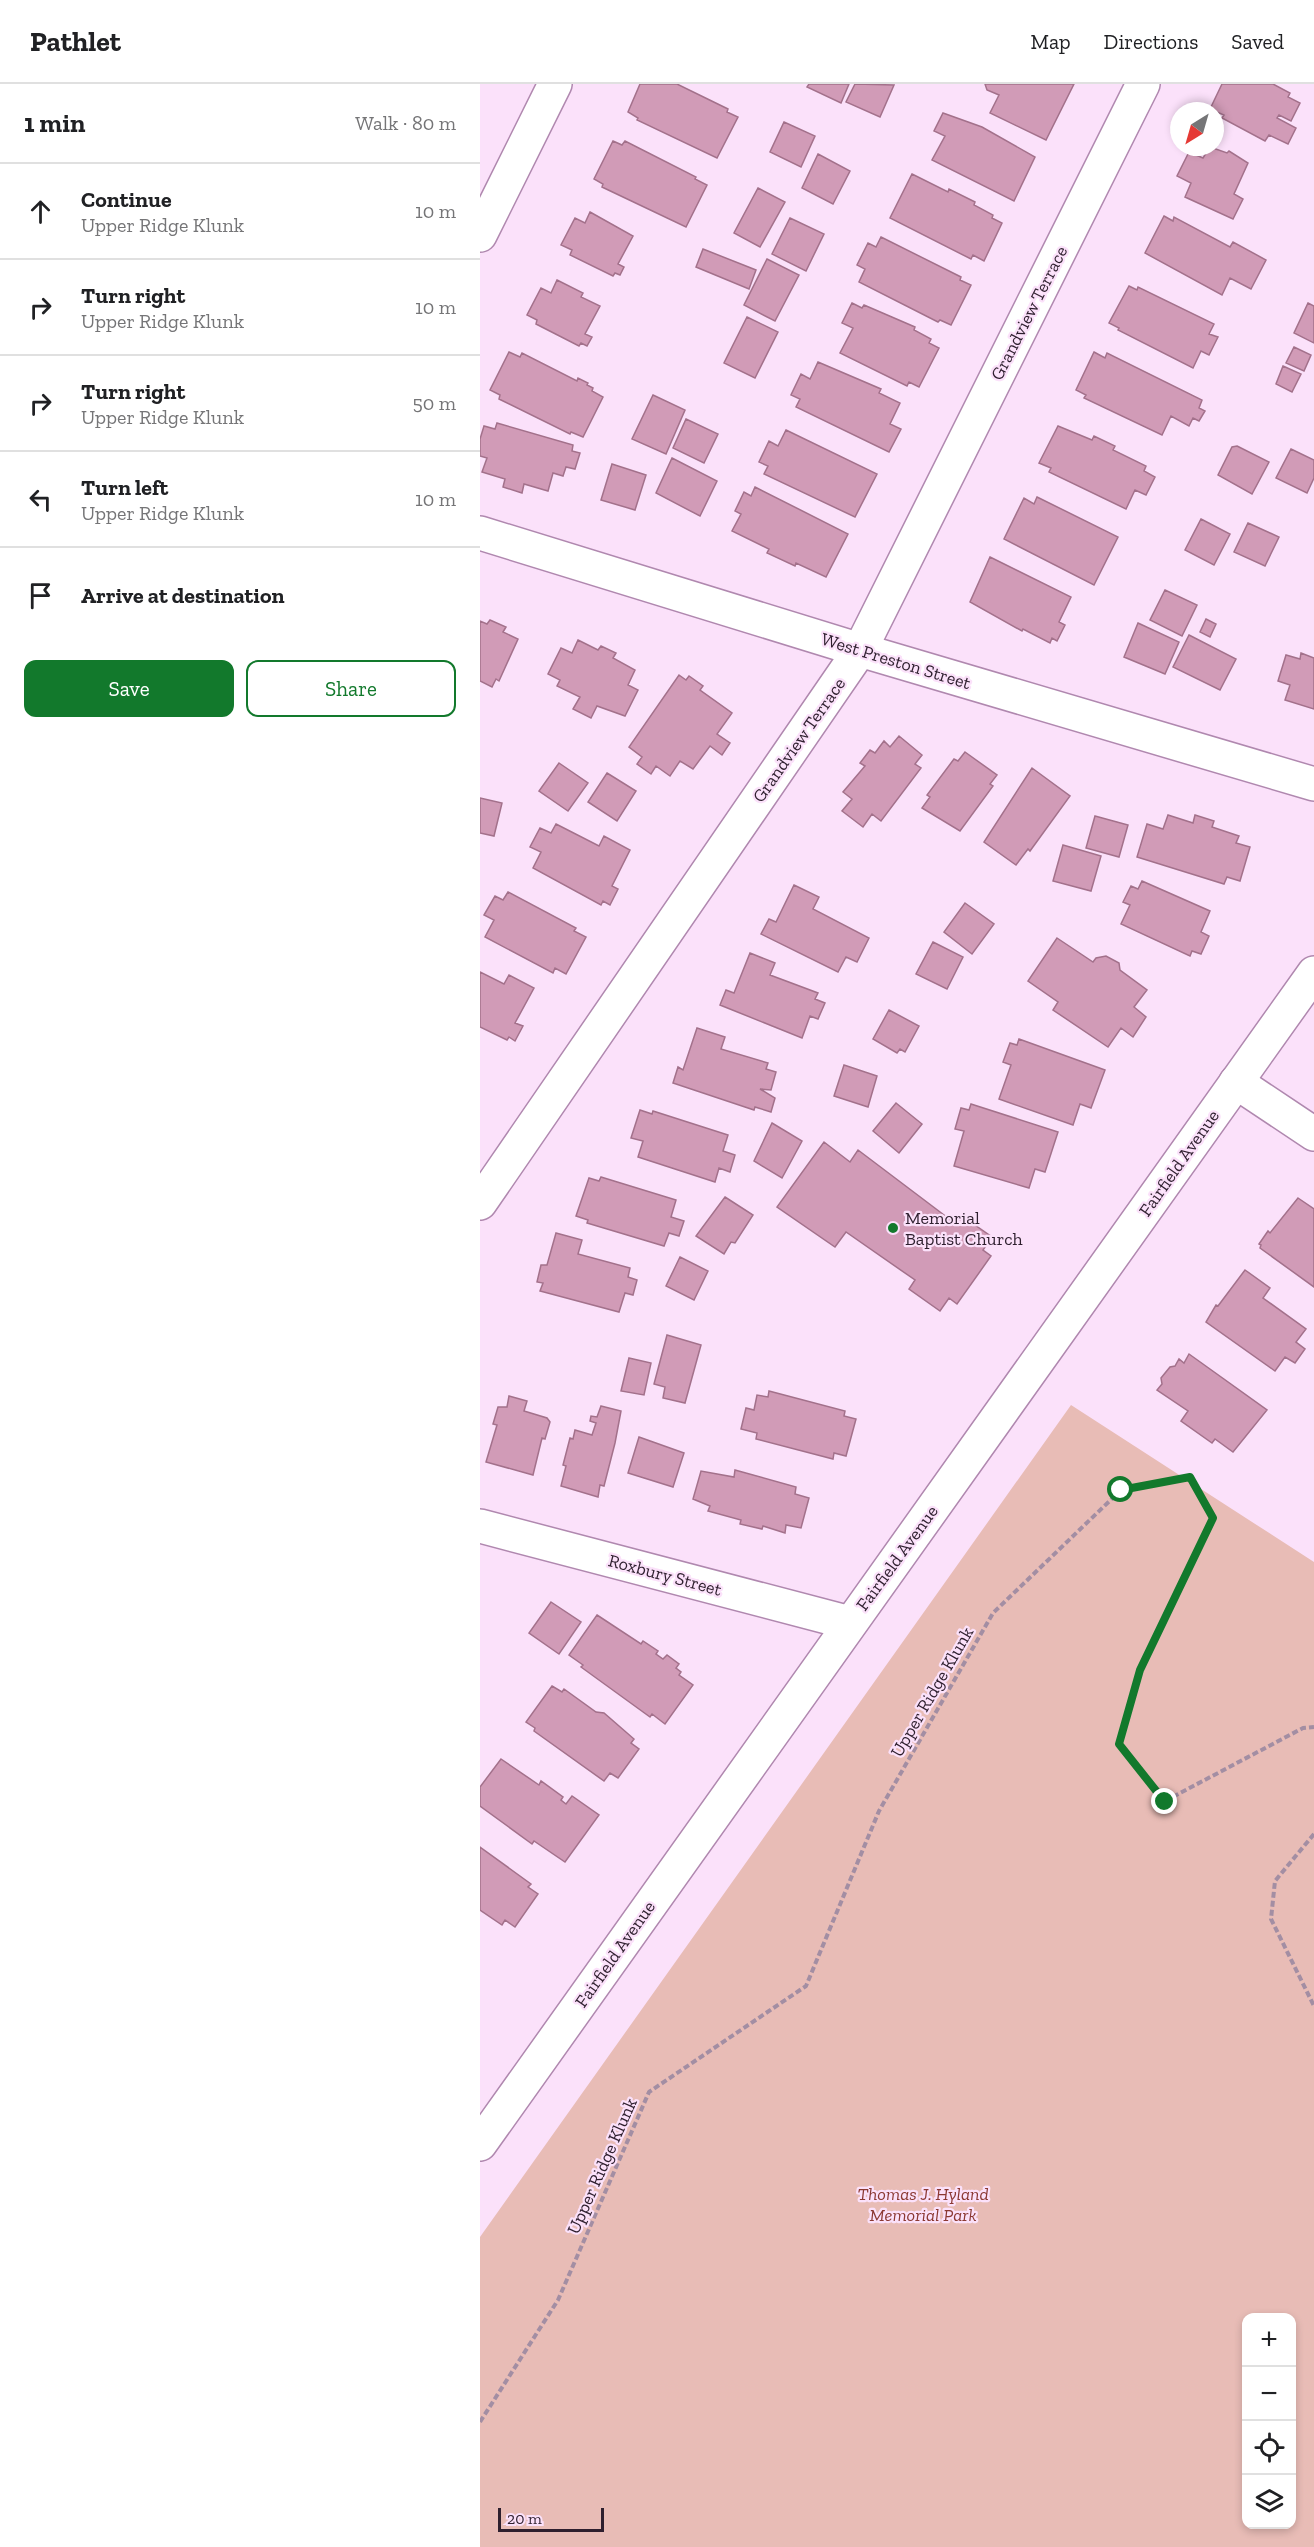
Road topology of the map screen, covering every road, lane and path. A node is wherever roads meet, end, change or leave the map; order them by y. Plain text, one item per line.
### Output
1 (555, 84) edge
2 (1143, 84) edge
3 (480, 235) edge
4 (480, 533) edge
5 (860, 650) junction
6 (1314, 784) edge
7 (1314, 973) edge
8 (1236, 1082) junction
9 (1314, 1134) edge
10 (480, 1203) edge
11 (480, 1526) edge
12 (850, 1623) junction
13 (1314, 1727) edge
14 (1314, 1834) edge
15 (1314, 2006) edge
16 (480, 2144) edge
17 (480, 2422) edge

1 - 3 street
2 - 5 street, Grandview Terrace
4 - 5 street, West Preston Street
5 - 6 street, West Preston Street
5 - 10 street, Grandview Terrace
7 - 8 street, Fairfield Avenue
8 - 9 street
8 - 12 street, Fairfield Avenue
11 - 12 street, Roxbury Street
12 - 16 street, Fairfield Avenue
13 - 17 path, Upper Ridge Klunk
14 - 15 path

